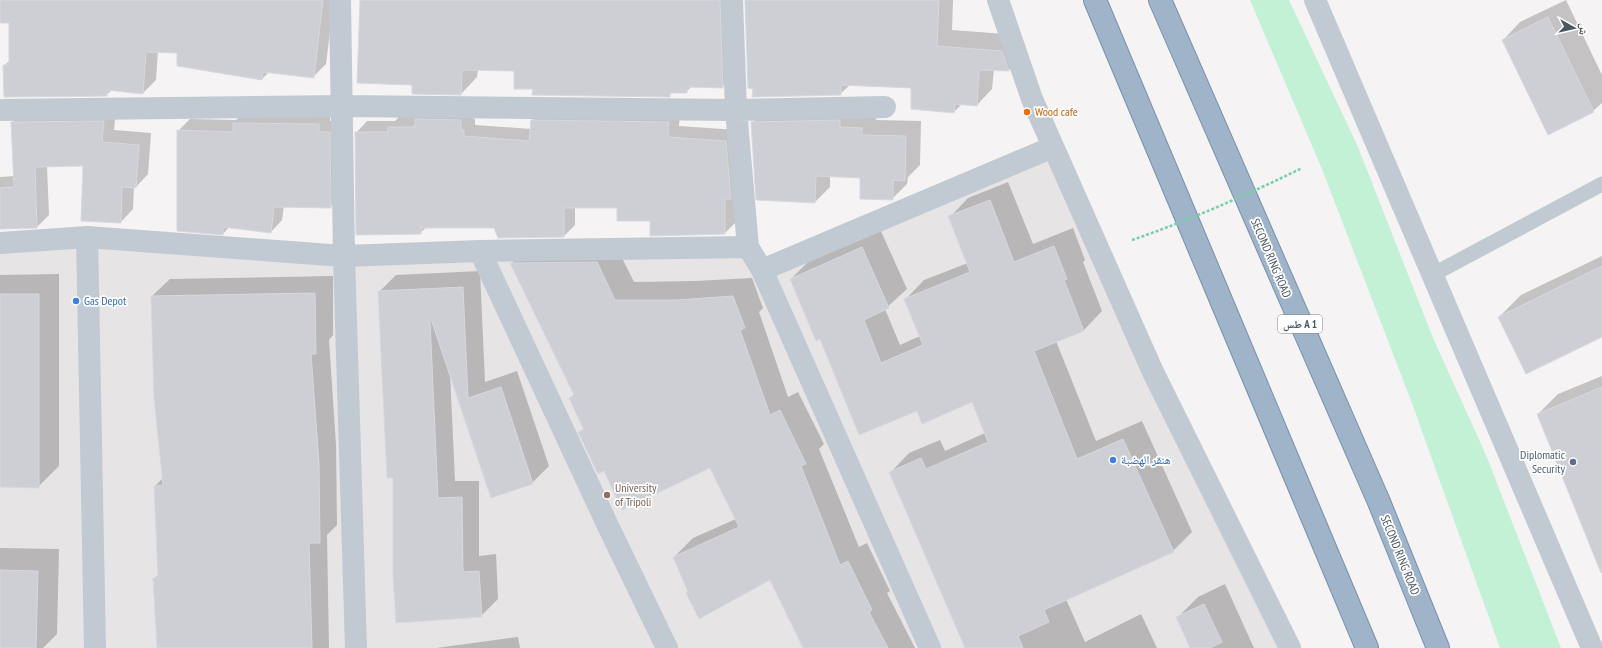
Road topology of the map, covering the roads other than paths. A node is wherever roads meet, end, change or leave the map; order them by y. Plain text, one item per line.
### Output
1 (340, 0) edge
2 (732, 0) edge
3 (998, 0) edge
4 (1095, 0) edge
5 (1160, 0) edge
6 (1315, 0) edge
7 (343, 106) junction
8 (885, 107) dead end
9 (0, 110) edge
10 (736, 110) junction
11 (1053, 147) junction
12 (1602, 184) edge
13 (87, 237) junction
14 (0, 243) edge
15 (748, 247) junction
16 (480, 251) junction
17 (344, 256) junction
18 (762, 270) junction
19 (1432, 275) junction
20 (95, 648) edge
21 (356, 648) edge
22 (667, 648) edge
23 (930, 648) edge
24 (1290, 648) edge
25 (1367, 648) edge
26 (1438, 648) edge
27 (1592, 648) edge

1 - 7 street
2 - 10 street
3 - 11 street
4 - 25 highway
5 - 26 highway, SECOND RING ROAD / طس A 1
6 - 19 street
7 - 9 street
7 - 10 street
7 - 17 street
8 - 10 street
10 - 15 street
11 - 18 street
11 - 24 street
12 - 19 lane
13 - 14 street
13 - 17 street
13 - 20 street
15 - 16 street
15 - 18 street
16 - 17 street
16 - 22 street
17 - 21 street
18 - 23 street
19 - 27 street

